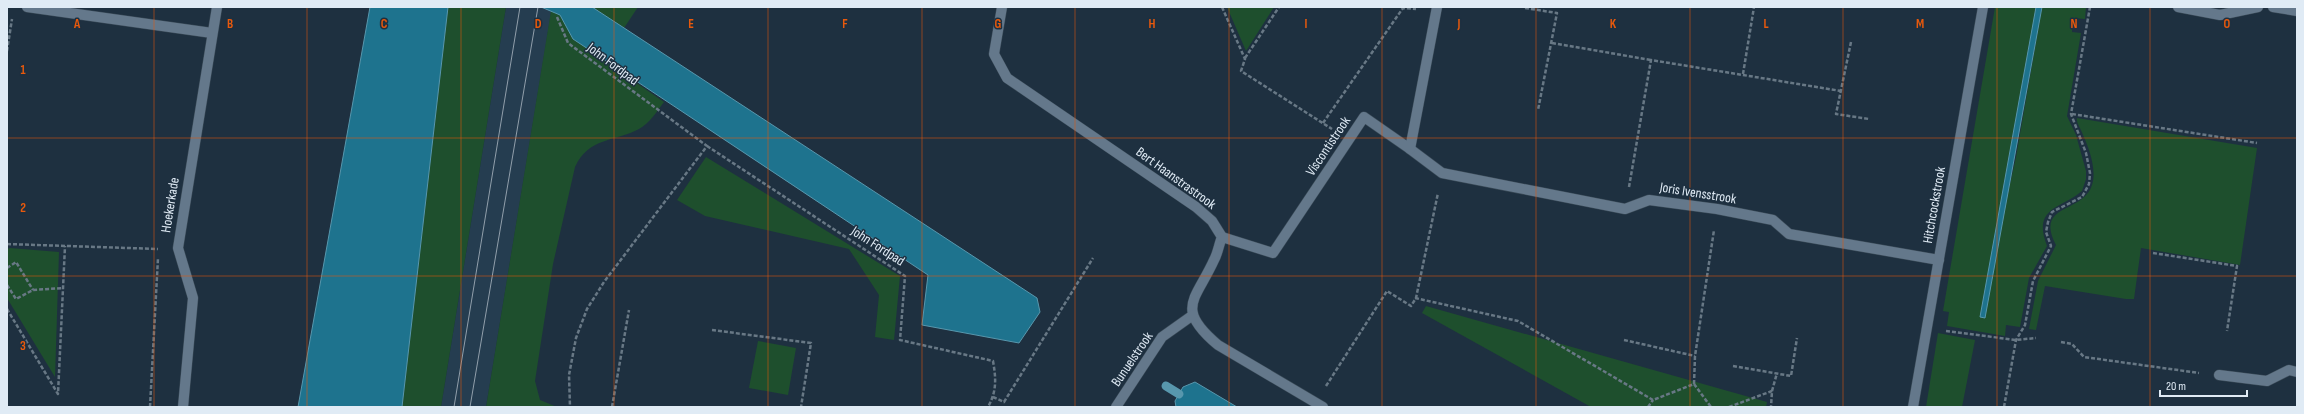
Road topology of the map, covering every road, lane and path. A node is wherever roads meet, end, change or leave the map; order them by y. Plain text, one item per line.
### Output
1 (27, 7) edge
2 (217, 7) edge
3 (1002, 7) edge
4 (1222, 7) edge
5 (1279, 7) edge
6 (1402, 7) edge
7 (1754, 7) edge
8 (1983, 7) edge
9 (2090, 7) edge
10 (2178, 7) edge
11 (2258, 7) edge
12 (2273, 7) edge
13 (1525, 8) dead end
14 (1437, 9) edge
15 (2297, 11) edge
16 (12, 14) dead end
17 (557, 17) dead end
18 (212, 33) junction
19 (1851, 42) dead end
20 (1552, 43) junction
21 (7, 51) edge
22 (1245, 59) junction
23 (1651, 60) junction
24 (1742, 74) junction
25 (1841, 91) junction
26 (1538, 110) dead end
27 (2071, 114) junction
28 (1869, 119) dead end
29 (1323, 123) junction
30 (1348, 141) junction
31 (2257, 143) dead end
32 (707, 146) junction
33 (1410, 149) junction
34 (1442, 173) junction
35 (1625, 209) junction
36 (1717, 209) junction
37 (1222, 237) junction
38 (160, 243) dead end
39 (7, 244) edge
40 (65, 246) junction
41 (159, 250) junction
42 (2153, 253) dead end
43 (1093, 258) dead end
44 (1939, 260) junction
45 (7, 268) edge
46 (7, 285) edge
47 (63, 288) junction
48 (33, 290) junction
49 (1415, 298) junction
50 (7, 309) edge
51 (629, 310) dead end
52 (1193, 315) junction
53 (1928, 328) junction
54 (712, 330) dead end
55 (2227, 330) dead end
56 (1797, 338) dead end
57 (2036, 338) dead end
58 (1624, 340) dead end
59 (2016, 340) junction
60 (2061, 342) dead end
61 (1695, 356) junction
62 (1733, 366) dead end
63 (2297, 372) edge
64 (1778, 373) junction
65 (2218, 375) joint
66 (1694, 384) junction
67 (1772, 391) junction
68 (994, 397) junction
69 (1653, 400) junction
70 (1319, 405) edge
71 (150, 407) edge
72 (183, 407) edge
73 (570, 407) edge
74 (612, 407) edge
75 (801, 407) edge
76 (988, 407) edge
77 (1116, 407) edge
78 (1648, 407) edge
79 (1711, 407) edge
80 (1729, 407) edge
81 (1771, 407) edge
82 (1913, 407) edge
83 (2004, 407) edge

1 - 18 street
2 - 18 street, Hoekerkade
3 - 37 street, Bert Haanstrastrook
4 - 22 path
5 - 22 path
6 - 14 path
6 - 29 path
7 - 24 path
8 - 44 street, Hitchcockstrook
9 - 27 path
10 - 11 street
12 - 15 street
13 - 20 path
14 - 33 street
16 - 21 path
17 - 32 path, John Fordpad
18 - 72 street, Hoekerkade
19 - 25 path
20 - 23 path
20 - 26 path
22 - 29 path
23 - 24 path
23 - 35 path
24 - 25 path
25 - 28 path
27 - 31 path
27 - 59 path
29 - 30 path
30 - 33 street, Viscontistrook
30 - 37 street, Viscontistrook
32 - 68 path, John Fordpad
32 - 73 path
33 - 34 street
34 - 35 street
34 - 49 path
35 - 36 street, Joris Ivensstrook
36 - 44 street, Joris Ivensstrook
36 - 61 path
37 - 52 street
38 - 41 path
39 - 40 path
40 - 41 path
40 - 47 path
41 - 71 path
42 - 55 path
43 - 68 path
44 - 53 street, Hitchcockstrook
45 - 48 path
46 - 48 path
47 - 48 path
47 - 50 path
49 - 69 path
49 - 70 path
51 - 74 path
52 - 70 street
52 - 77 street, Bunuelstrook
53 - 59 path
53 - 82 street, Hitchcockstrook
54 - 75 path
56 - 64 path
57 - 59 path
58 - 61 path
59 - 83 path
60 - 65 path
61 - 66 path
62 - 64 path
63 - 65 street
64 - 67 path
66 - 69 path
66 - 79 path
67 - 80 path
67 - 81 path
68 - 76 path, John Fordpad
69 - 78 path

